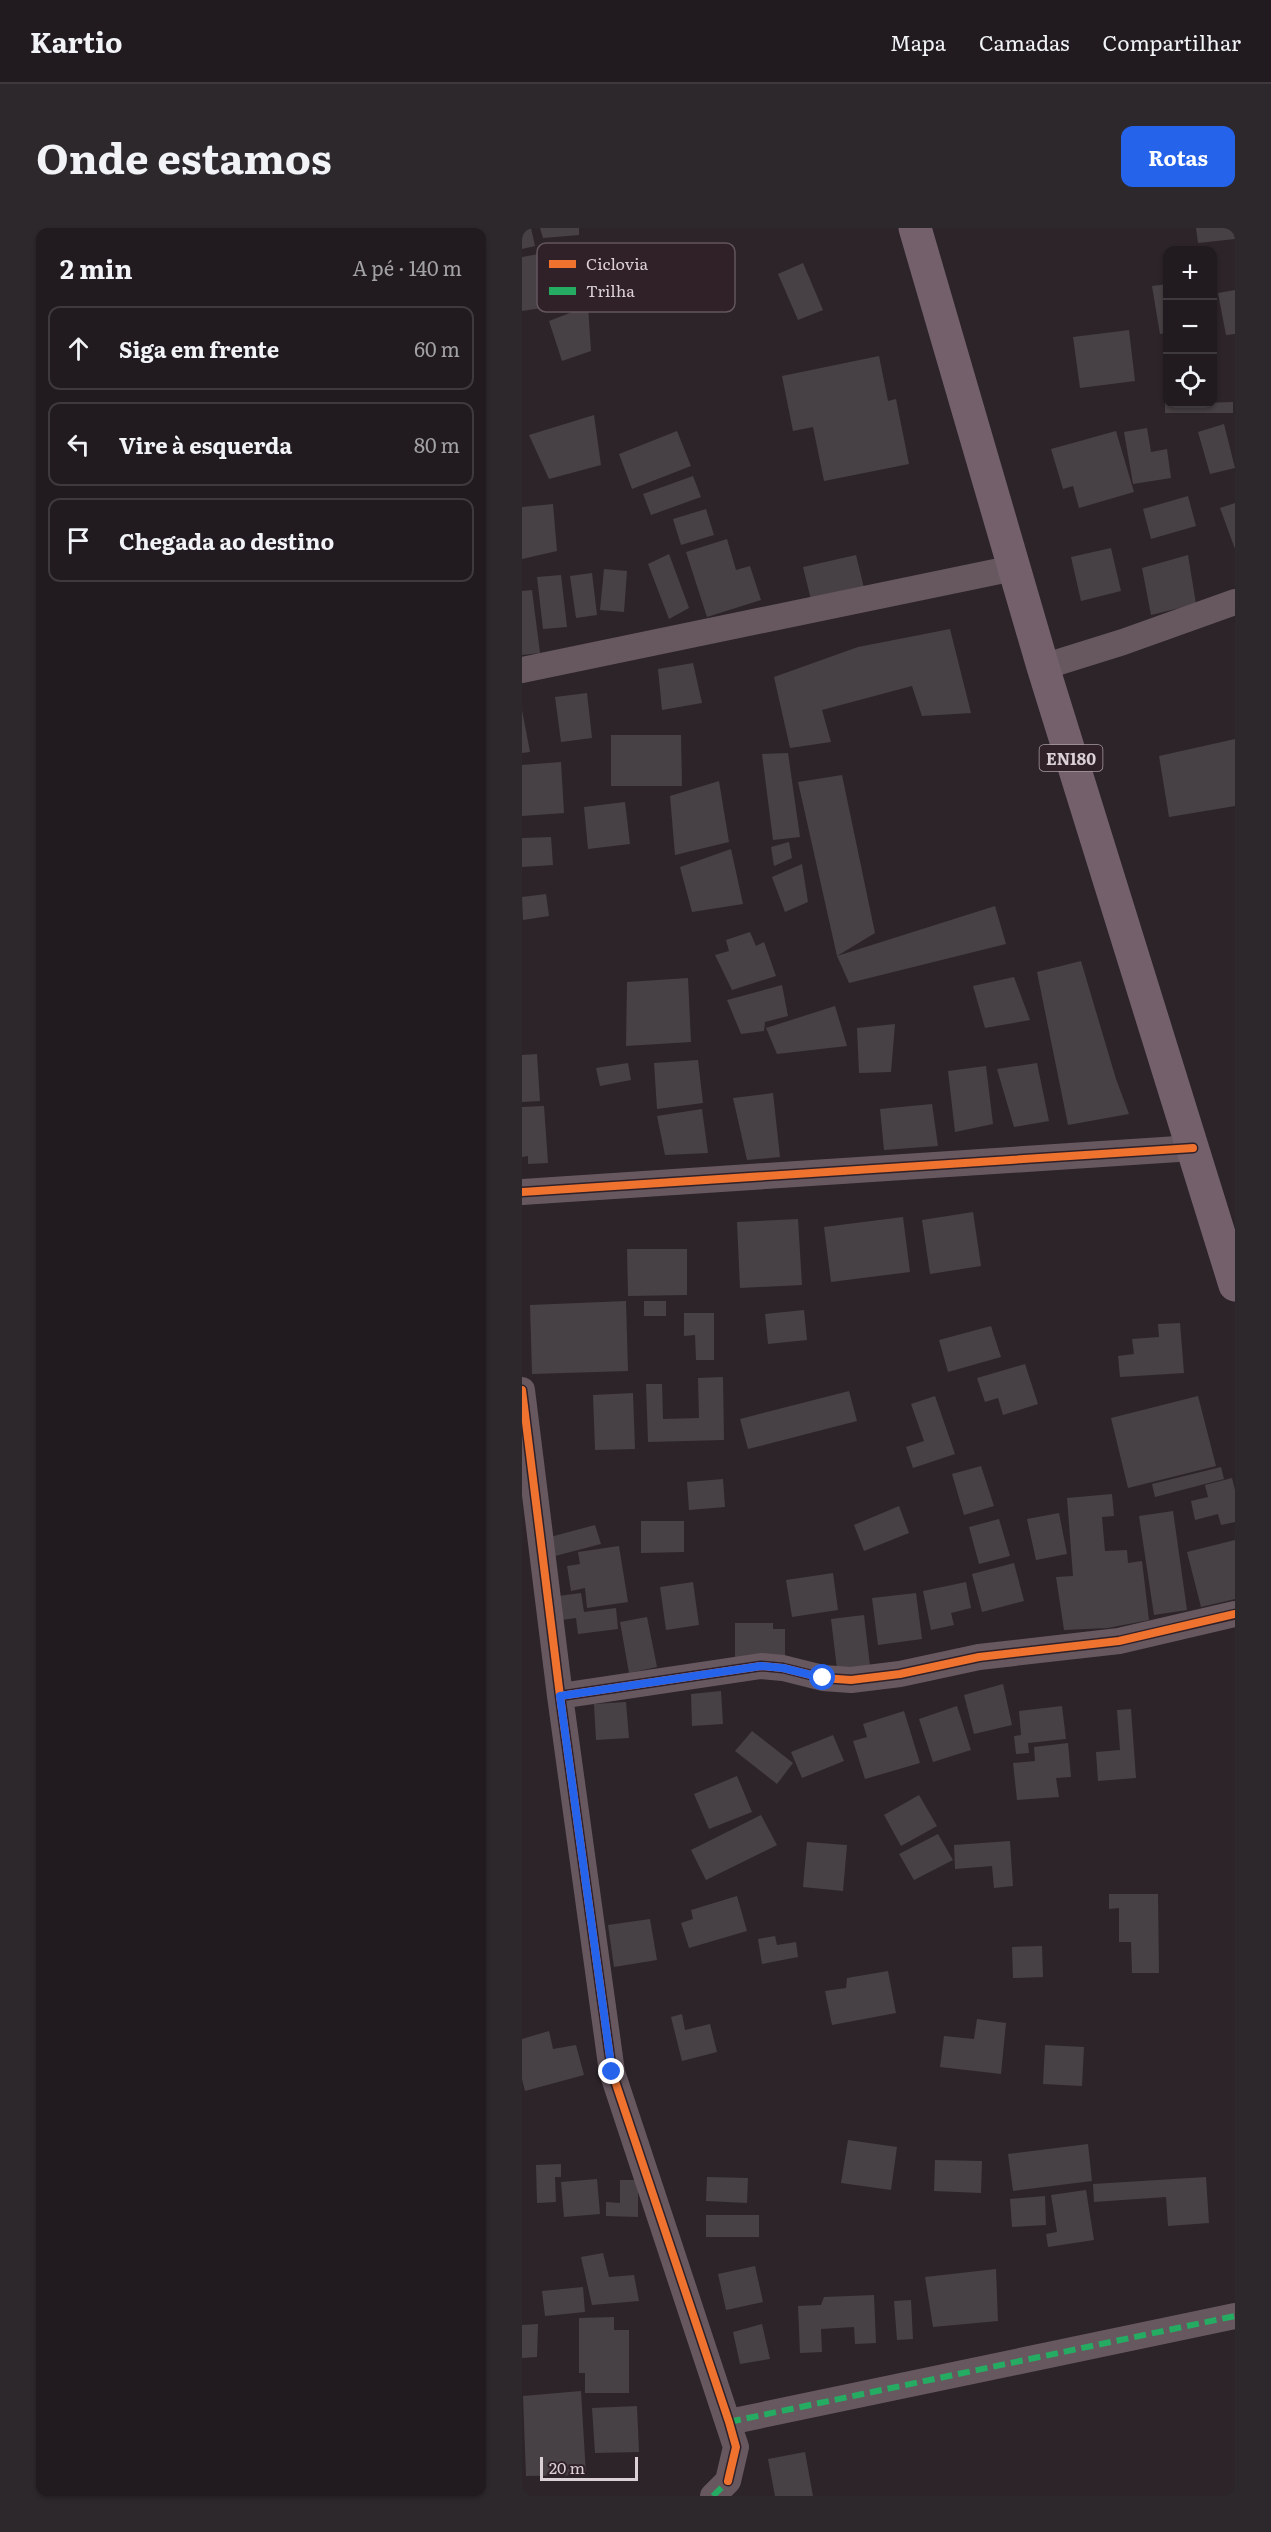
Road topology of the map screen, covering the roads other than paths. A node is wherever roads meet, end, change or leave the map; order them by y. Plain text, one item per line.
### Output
1 (915, 228) edge
2 (1014, 568) junction
3 (1235, 602) edge
4 (1042, 667) junction
5 (522, 670) edge
6 (1193, 1148) junction
7 (522, 1192) edge
8 (1235, 1285) edge
9 (522, 1390) edge
10 (1235, 1614) edge
11 (560, 1696) junction
12 (1235, 2316) edge
13 (729, 2422) junction
14 (720, 2489) edge

1 - 2 main road, EN180
2 - 4 main road, EN180
2 - 5 street
3 - 4 street
4 - 6 main road, EN180
6 - 7 street
6 - 8 main road, EN180
9 - 11 street
10 - 11 street
11 - 13 street
12 - 13 street
13 - 14 street

